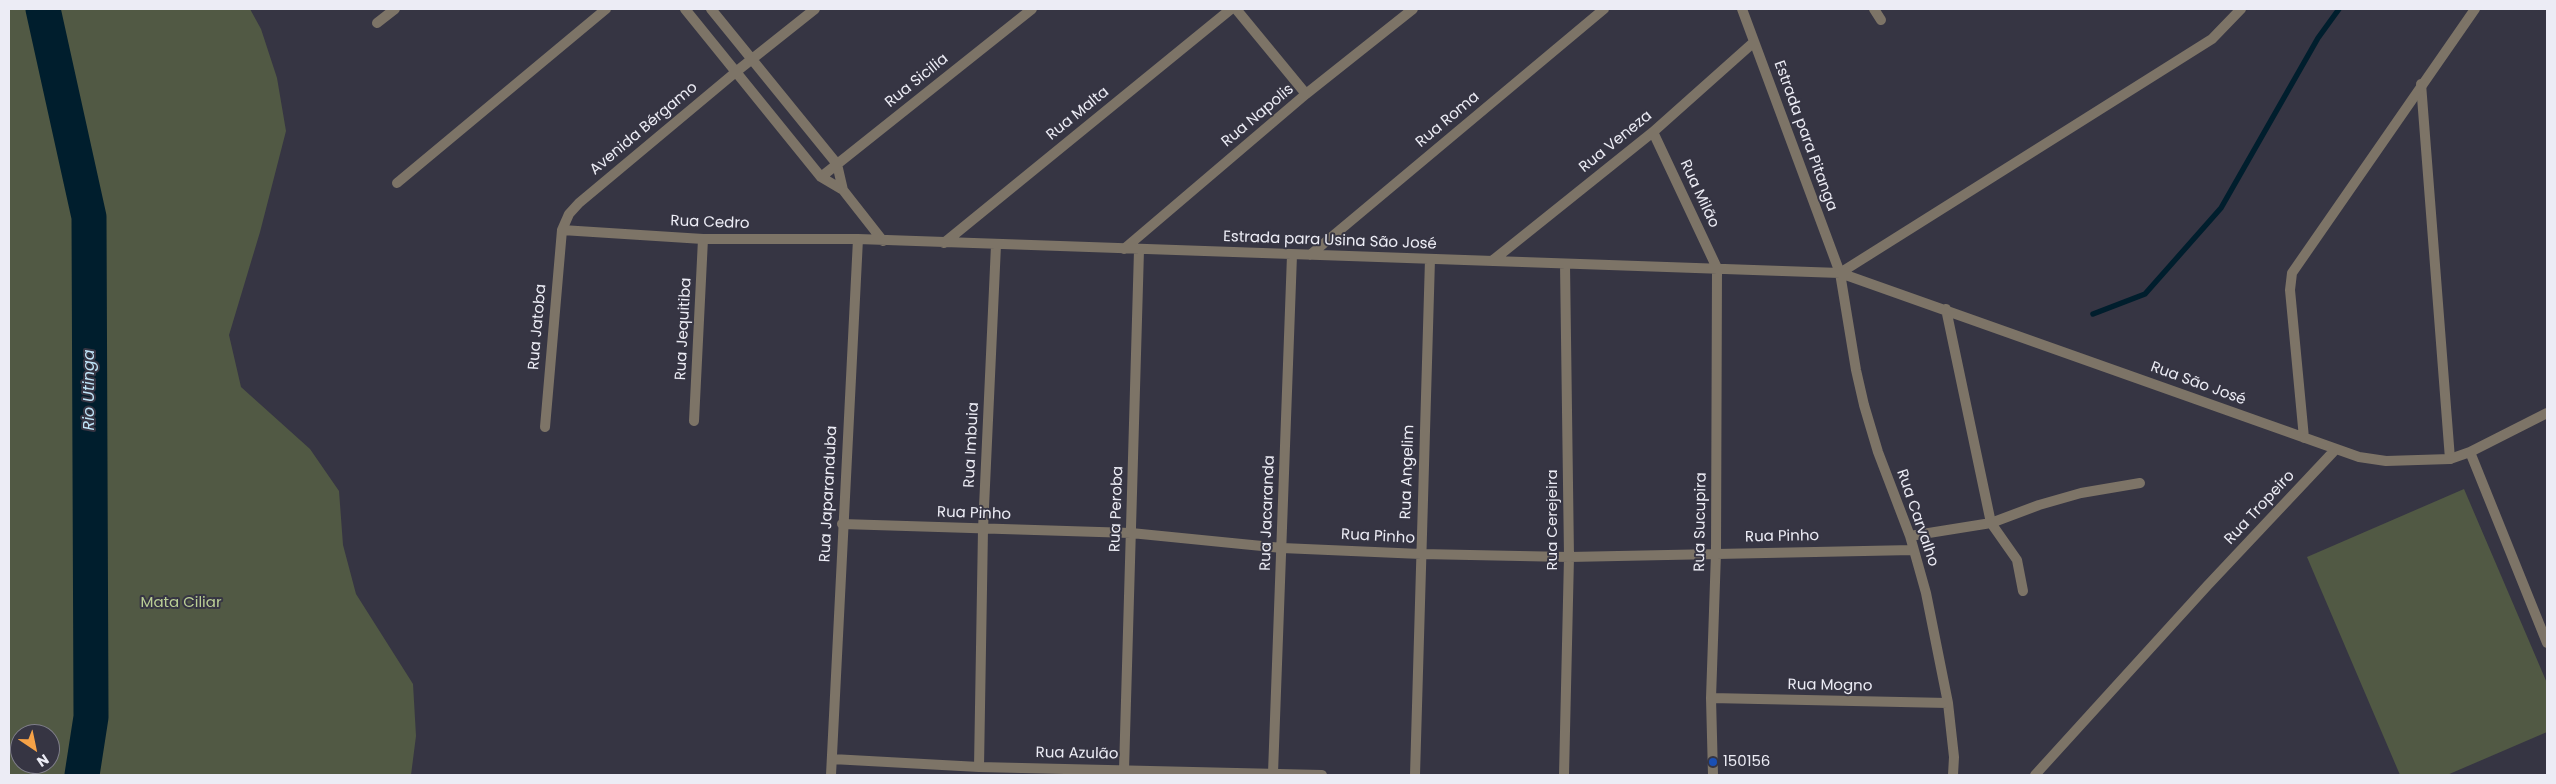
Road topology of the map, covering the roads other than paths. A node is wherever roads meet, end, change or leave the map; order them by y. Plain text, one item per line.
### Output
1 (395, 9) edge
2 (606, 9) edge
3 (685, 9) edge
4 (711, 9) edge
5 (815, 9) edge
6 (1032, 9) edge
7 (1232, 9) edge
8 (1236, 9) edge
9 (1604, 9) edge
10 (1742, 9) edge
11 (1874, 9) edge
12 (2240, 9) edge
13 (2475, 9) edge
14 (1406, 11) edge
15 (1881, 20) dead end
16 (377, 23) dead end
17 (1754, 42) junction
18 (753, 59) junction
19 (737, 71) junction
20 (2421, 84) junction
21 (1306, 94) junction
22 (1653, 132) junction
23 (837, 164) junction
24 (821, 177) junction
25 (397, 184) dead end
26 (843, 190) junction
27 (562, 230) junction
28 (704, 239) junction
29 (858, 240) junction
30 (883, 241) junction
31 (944, 243) junction
32 (996, 245) junction
33 (1124, 249) junction
34 (1139, 250) junction
35 (1292, 255) junction
36 (1310, 255) junction
37 (1430, 259) junction
38 (1492, 261) junction
39 (1565, 264) junction
40 (1717, 268) junction
41 (1840, 273) junction
42 (1946, 309) junction
43 (2547, 413) edge
44 (694, 421) dead end
45 (545, 427) dead end
46 (2304, 438) junction
47 (2335, 450) junction
48 (2470, 452) junction
49 (2450, 459) junction
50 (2140, 483) dead end
51 (1991, 523) junction
52 (842, 524) junction
53 (983, 529) junction
54 (1131, 533) junction
55 (1910, 536) junction
56 (1282, 548) junction
57 (1913, 550) junction
58 (1716, 553) junction
59 (1421, 554) junction
60 (1569, 557) junction
61 (2023, 591) dead end
62 (2547, 643) edge
63 (1711, 698) junction
64 (1948, 704) junction
65 (832, 759) junction
66 (979, 767) junction
67 (1124, 770) junction
68 (1273, 773) junction
69 (1225, 774) edge
70 (831, 775) edge
71 (1322, 775) edge
72 (1415, 775) edge
73 (1564, 775) edge
74 (1713, 775) edge
75 (1953, 775) edge
76 (2035, 775) edge

1 - 16 street
2 - 25 street
3 - 19 street
4 - 18 street
5 - 18 street, Avenida Bérgamo
6 - 23 street, Rua Sicilia
7 - 31 street, Rua Malta
8 - 21 street
9 - 36 street, Rua Roma
10 - 17 street, Estrada para Pitanga
11 - 15 street
12 - 41 street
13 - 20 street
14 - 21 street, Rua Napolis
17 - 22 street, Rua Veneza
17 - 41 street, Estrada para Pitanga
18 - 19 street, Avenida Bérgamo
18 - 23 street
19 - 24 street
19 - 27 street, Avenida Bérgamo
20 - 46 street
20 - 49 street
21 - 33 street, Rua Napolis
22 - 38 street, Rua Veneza
22 - 40 street, Rua Milão
23 - 24 street, Rua Sicilia
23 - 26 street
24 - 26 street
26 - 30 street
27 - 28 street, Rua Cedro
27 - 45 street, Rua Jatoba
28 - 29 street, Rua Cedro
28 - 44 street, Rua Jequitiba
29 - 30 street
29 - 52 street, Rua Japaranduba
30 - 31 street, Estrada para Usina São José
31 - 32 street, Estrada para Usina São José
32 - 33 street, Estrada para Usina São José
32 - 53 street, Rua Imbuia
33 - 34 street, Estrada para Usina São José
34 - 35 street, Estrada para Usina São José
34 - 54 street, Rua Peroba
35 - 36 street, Estrada para Usina São José
35 - 56 street, Rua Jacaranda
36 - 37 street, Estrada para Usina São José
37 - 38 street, Estrada para Usina São José
37 - 59 street, Rua Angelim
38 - 39 street, Estrada para Usina São José
39 - 40 street, Estrada para Usina São José
39 - 60 street, Rua Cerejeira
40 - 41 street, Estrada para Usina São José
40 - 58 street, Rua Sucupira
41 - 42 street, Rua São José
41 - 55 street, Rua Carvalho
42 - 46 street, Rua São José
42 - 51 street
43 - 48 street, Rua São José
46 - 47 street, Rua São José
47 - 49 street, Rua São José
47 - 76 street, Rua Tropeiro
48 - 49 street, Rua São José
48 - 62 street
50 - 51 street
51 - 55 street
51 - 61 street
52 - 53 street, Rua Pinho
52 - 65 street, Rua Japaranduba
53 - 54 street, Rua Pinho
53 - 66 street, Rua Imbuia
54 - 56 street, Rua Pinho
54 - 67 street, Rua Peroba
55 - 57 street, Rua Carvalho
56 - 59 street, Rua Pinho
56 - 68 street, Rua Jacaranda
57 - 58 street, Rua Pinho
57 - 64 street, Rua Carvalho
58 - 60 street, Rua Pinho
58 - 63 street, Rua Sucupira
59 - 60 street, Rua Pinho
59 - 72 street, Rua Angelim
60 - 73 street, Rua Cerejeira
63 - 64 street, Rua Mogno
63 - 74 street, Rua Sucupira
64 - 75 street, Rua Carvalho
65 - 66 street, Rua Azulão
65 - 70 street, Rua Japaranduba
66 - 67 street, Rua Azulão
67 - 69 street, Rua Azulão
68 - 69 street, Rua Azulão
68 - 71 street, Rua Azulão

